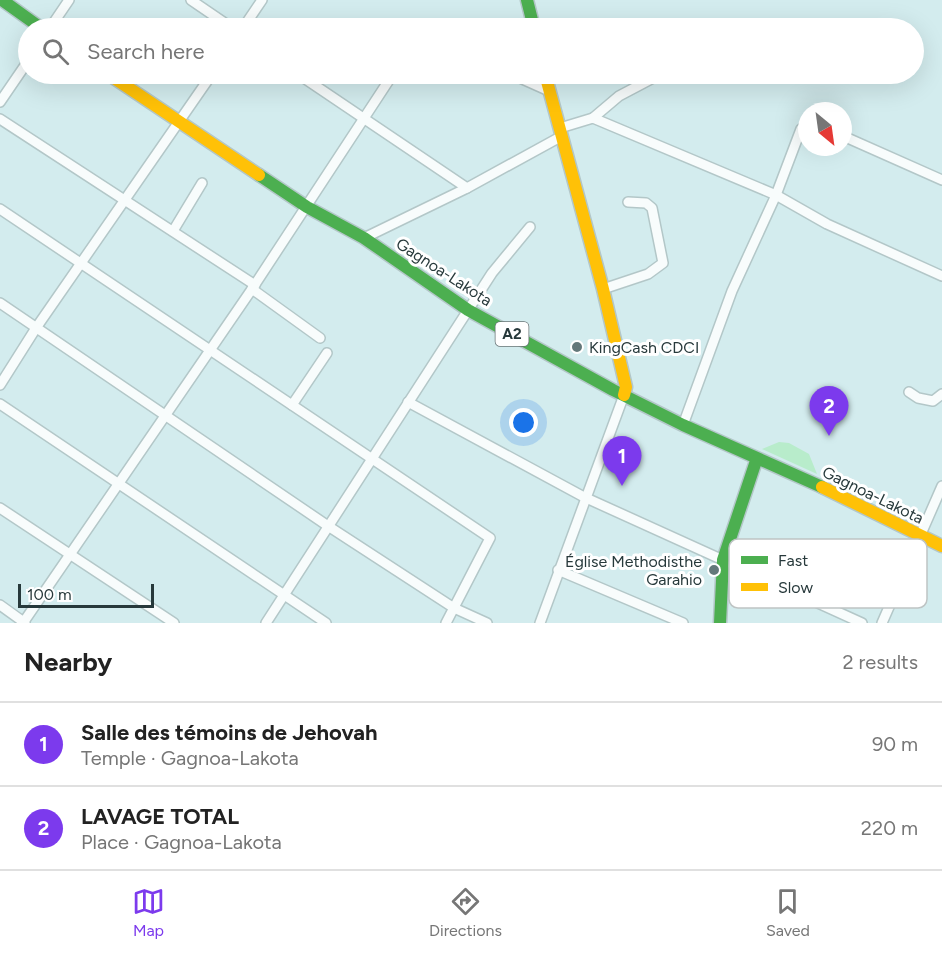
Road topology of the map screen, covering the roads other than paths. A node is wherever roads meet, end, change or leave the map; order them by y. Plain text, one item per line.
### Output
1 (2, 0) edge
2 (69, 0) edge
3 (191, 0) edge
4 (262, 0) edge
5 (527, 0) edge
6 (27, 18) edge
7 (57, 18) edge
8 (217, 18) edge
9 (250, 18) edge
10 (532, 18) edge
11 (18, 76) edge
12 (123, 84) edge
13 (205, 84) edge
14 (313, 84) edge
15 (387, 84) edge
16 (533, 84) edge
17 (547, 84) edge
18 (642, 84) edge
19 (549, 91) junction
20 (0, 102) edge
21 (593, 118) junction
22 (0, 119) edge
23 (366, 119) junction
24 (180, 121) junction
25 (561, 132) junction
26 (798, 137) edge
27 (852, 140) edge
28 (942, 180) edge
29 (202, 183) dead end
30 (467, 188) junction
31 (776, 195) junction
32 (126, 200) junction
33 (628, 202) dead end
34 (307, 207) junction
35 (0, 209) edge
36 (530, 227) dead end
37 (173, 231) junction
38 (364, 238) junction
39 (81, 264) junction
40 (942, 276) edge
41 (253, 287) junction
42 (603, 289) junction
43 (0, 303) edge
44 (468, 310) junction
45 (36, 327) junction
46 (320, 338) dead end
47 (210, 351) junction
48 (327, 353) dead end
49 (0, 385) edge
50 (909, 392) dead end
51 (942, 393) edge
52 (624, 395) junction
53 (408, 402) junction
54 (0, 404) edge
55 (292, 405) junction
56 (165, 416) junction
57 (683, 425) junction
58 (370, 460) junction
59 (756, 460) junction
60 (118, 484) junction
61 (942, 486) edge
62 (584, 497) junction
63 (0, 508) edge
64 (328, 526) junction
65 (922, 536) junction
66 (730, 539) edge
67 (921, 539) edge
68 (729, 542) edge
69 (942, 546) edge
70 (70, 555) junction
71 (723, 560) junction
72 (729, 563) edge
73 (558, 570) junction
74 (282, 596) junction
75 (0, 605) edge
76 (454, 608) junction
77 (829, 608) edge
78 (889, 608) edge
79 (24, 623) edge
80 (174, 623) edge
81 (266, 623) edge
82 (326, 623) edge
83 (446, 623) edge
84 (487, 623) edge
85 (540, 623) edge
86 (683, 623) edge
87 (720, 623) edge
88 (862, 623) edge
89 (882, 623) edge

1 - 6 main road
2 - 7 street
3 - 8 street
4 - 9 street
5 - 10 main road
11 - 20 street
12 - 24 main road, Gagnoa-Lakota / A2
13 - 24 street
14 - 23 street
15 - 23 street
16 - 19 street
17 - 19 main road
18 - 21 street
19 - 25 main road
21 - 25 street
21 - 31 street
22 - 32 street
23 - 30 street
23 - 34 street
24 - 32 street
24 - 34 main road, Gagnoa-Lakota / A2
25 - 30 street
25 - 42 main road
26 - 31 street
27 - 28 street
29 - 37 street
30 - 38 street
31 - 40 street
31 - 57 street
32 - 37 street
32 - 39 street
33 - 42 street
34 - 38 main road, Gagnoa-Lakota / A2
34 - 41 street
35 - 39 street
36 - 44 street
37 - 41 street
38 - 44 main road, Gagnoa-Lakota / A2
39 - 45 street
39 - 47 street
41 - 46 street
41 - 47 street
42 - 52 main road
43 - 45 street
44 - 52 main road, Gagnoa-Lakota / A2
44 - 53 street
45 - 49 street
45 - 56 street
47 - 55 street
47 - 56 street
48 - 55 street
50 - 51 street
52 - 57 main road, Gagnoa-Lakota / A2
52 - 62 street
53 - 58 street
53 - 62 street
54 - 60 street
55 - 58 street
56 - 60 street
56 - 64 street
57 - 59 main road, Gagnoa-Lakota / A2
58 - 64 street
58 - 76 street
59 - 65 main road, Gagnoa-Lakota / A2
59 - 66 main road
60 - 70 street
60 - 74 street
61 - 65 street
62 - 71 street
62 - 73 street
63 - 70 street
64 - 74 street
64 - 76 street
65 - 67 street
65 - 69 main road, Gagnoa-Lakota / A2
68 - 71 main road
70 - 79 street
70 - 80 street
71 - 72 street
71 - 87 main road
73 - 85 street
73 - 86 street
74 - 81 street
74 - 82 street
75 - 79 street
76 - 83 street
76 - 84 street
77 - 88 street
78 - 89 street

